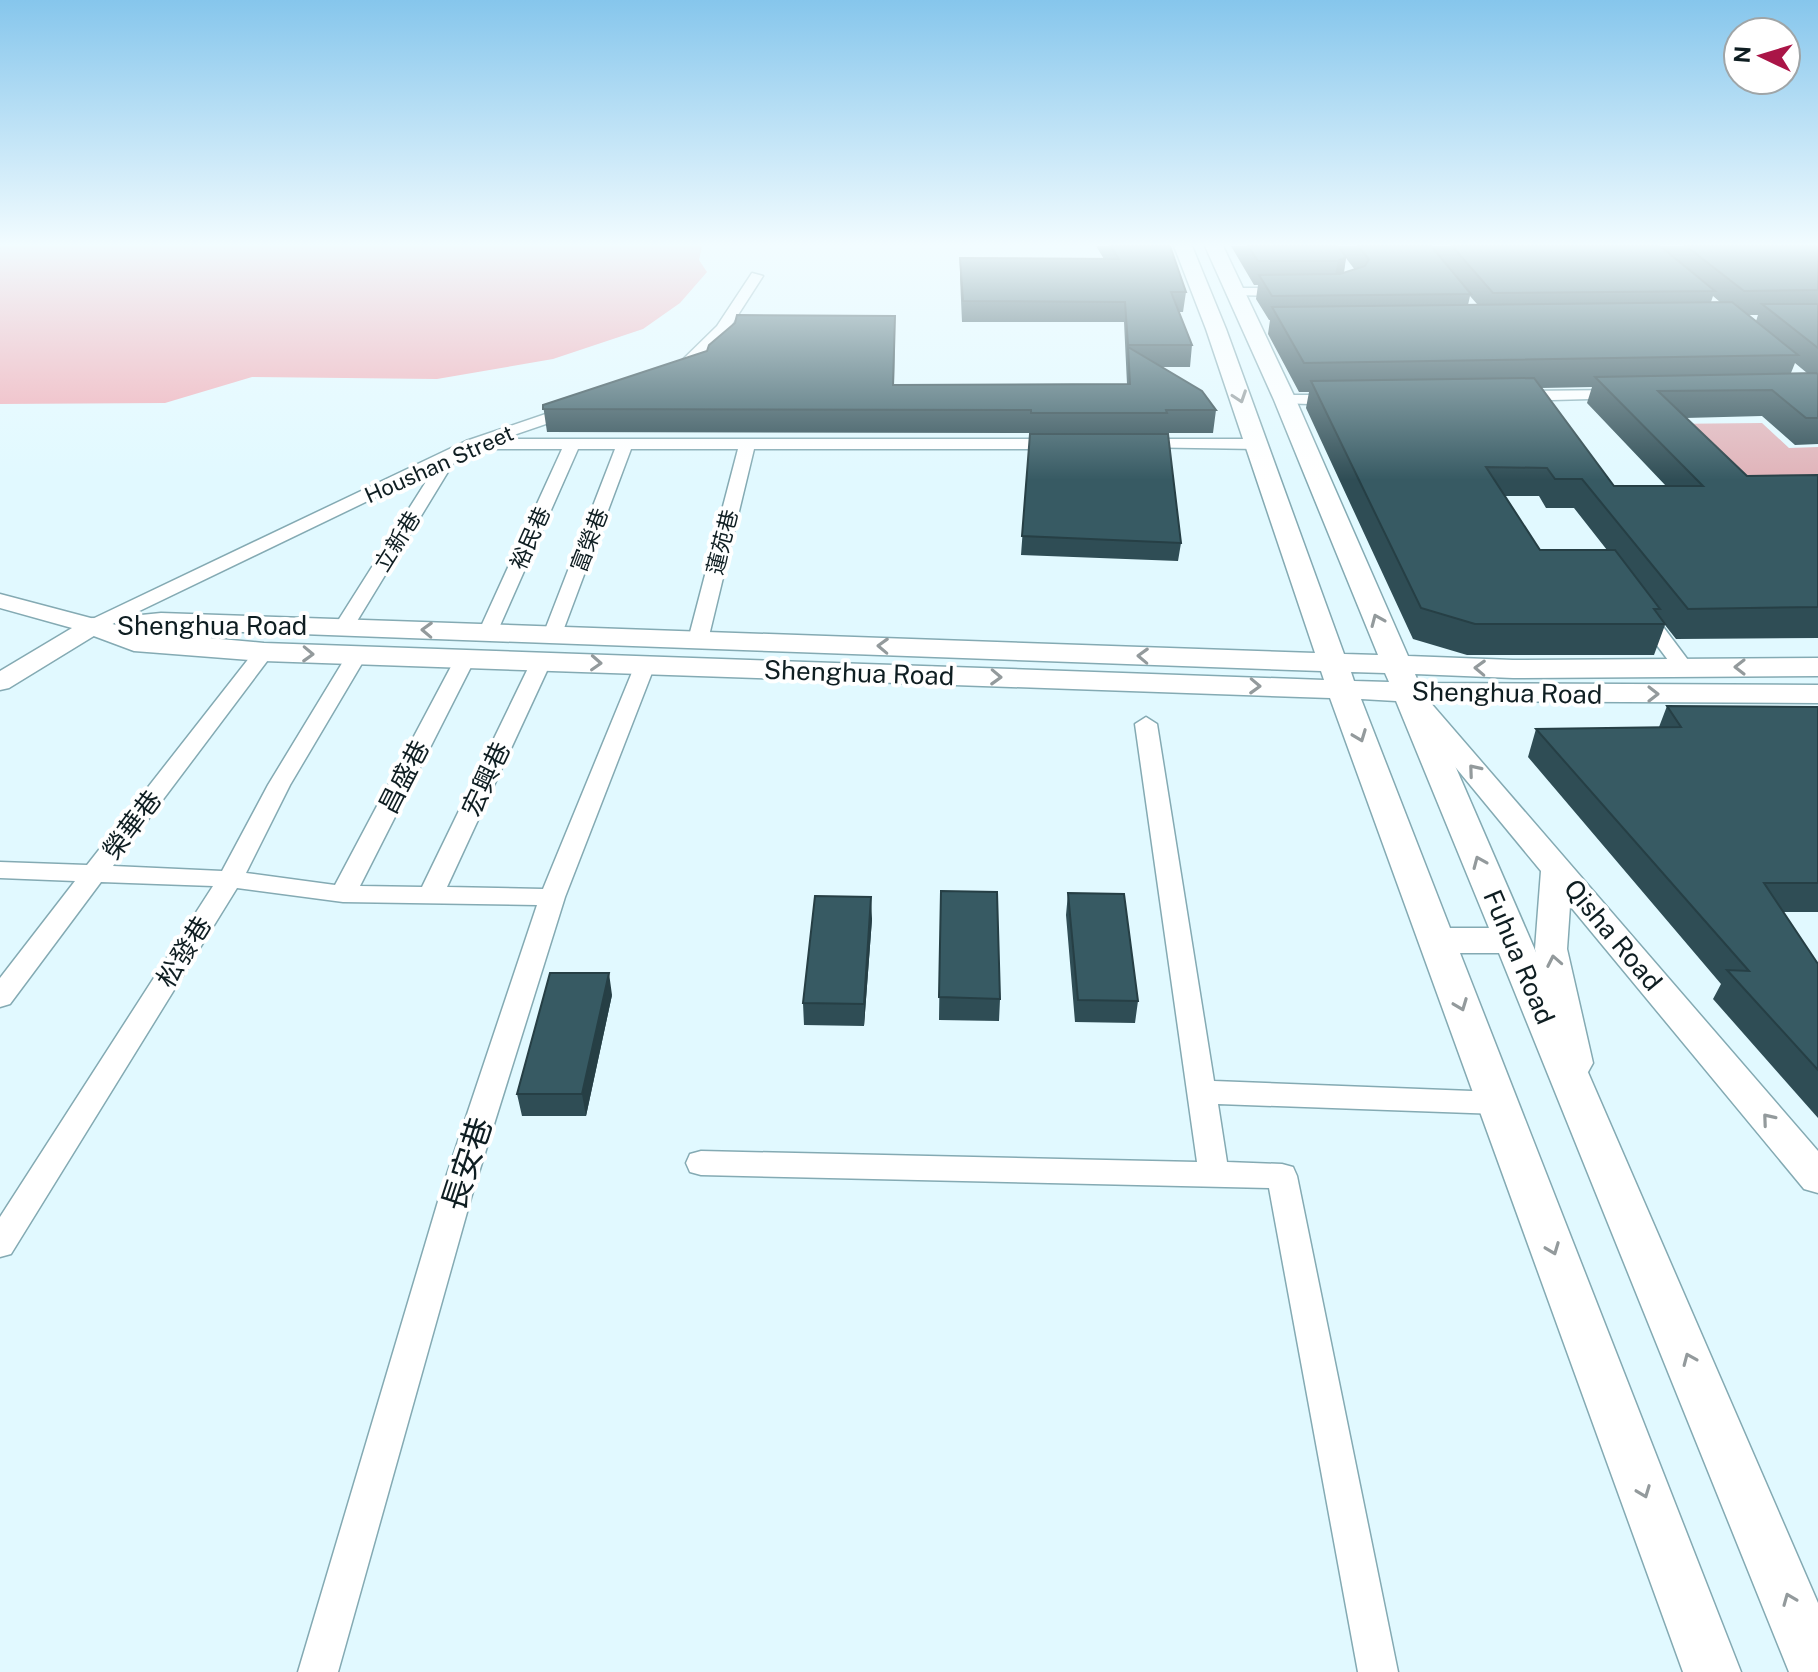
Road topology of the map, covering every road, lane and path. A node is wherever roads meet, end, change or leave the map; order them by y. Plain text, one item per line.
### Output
1 (725, 324) edge
2 (1212, 324) edge
3 (1257, 324) edge
4 (664, 379) edge
5 (1642, 394) edge
6 (1502, 397) edge
7 (1362, 399) edge
8 (1285, 400) junction
9 (590, 404) edge
10 (472, 444) junction
11 (572, 444) junction
12 (625, 444) junction
13 (747, 444) junction
14 (1081, 444) edge
15 (1113, 444) edge
16 (1257, 444) junction
17 (450, 455) junction
18 (1629, 594) edge
19 (0, 601) edge
20 (93, 626) junction
21 (344, 627) junction
22 (488, 633) junction
23 (698, 640) junction
24 (547, 648) junction
25 (264, 652) junction
26 (357, 655) junction
27 (465, 659) junction
28 (645, 665) junction
29 (1818, 667) edge
30 (1684, 668) junction
31 (1338, 676) junction
32 (1401, 678) junction
33 (0, 682) edge
34 (1818, 694) edge
35 (1146, 724) dead end
36 (1557, 869) junction
37 (0, 870) edge
38 (94, 874) junction
39 (230, 879) junction
40 (343, 894) junction
41 (430, 897) junction
42 (552, 897) junction
43 (1436, 940) junction
44 (1513, 941) junction
45 (0, 997) edge
46 (1202, 1092) junction
47 (1498, 1103) junction
48 (1588, 1119) junction
49 (701, 1163) dead end
50 (1214, 1174) junction
51 (1818, 1178) edge
52 (0, 1244) edge
53 (318, 1672) edge
54 (1378, 1672) edge
55 (1712, 1672) edge
56 (1818, 1672) edge

1 - 4 street
2 -> 16 main road
3 - 8 main road, Fuhua Road
5 - 6 street
7 - 8 street
32 -> 8 main road, Fuhua Road
9 - 10 street, Houshan Street
10 - 11 street
10 - 17 street, Houshan Street
11 - 12 street
11 - 22 street, 裕民巷
12 - 13 street
12 - 24 street, 富榮巷
13 - 14 street
13 - 23 street, 蓮苑巷
15 - 16 street
16 - 31 main road
17 - 20 street, Houshan Street
17 - 21 street, 立新巷
18 - 30 street
19 - 20 street
20 - 21 main road, Shenghua Road
20 - 25 main road, Shenghua Road
20 - 33 street
22 -> 21 main road, Shenghua Road
22 - 24 main road, Shenghua Road
23 - 24 main road, Shenghua Road
31 -> 23 main road, Shenghua Road
24 - 27 main road, Shenghua Road
24 -> 28 main road, Shenghua Road
24 - 41 street, 宏興巷
25 -> 26 main road, Shenghua Road
25 - 38 street, 榮華巷
26 - 27 main road, Shenghua Road
26 - 39 street, 松發巷
27 - 40 street, 昌盛巷
28 -> 31 main road, Shenghua Road
28 - 42 street, 長安巷
29 -> 30 main road, Shenghua Road
30 -> 32 main road, Shenghua Road
31 - 32 main road, Shenghua Road
31 -> 43 main road
32 -> 34 main road, Shenghua Road
36 -> 32 street, Qisha Road
44 -> 32 main road, Fuhua Road
35 - 46 street
48 -> 36 street
51 -> 36 street, Qisha Road
37 - 38 street
38 - 39 street
38 - 45 street, 榮華巷
39 - 40 street
39 - 52 street, 松發巷
40 - 41 street
41 - 42 street
42 - 53 street, 長安巷
43 - 44 main road
43 -> 47 main road
44 - 48 main road, Fuhua Road
46 - 47 street
46 - 50 street
47 -> 55 main road
56 -> 48 main road, Fuhua Road
49 - 50 street
50 - 54 street

